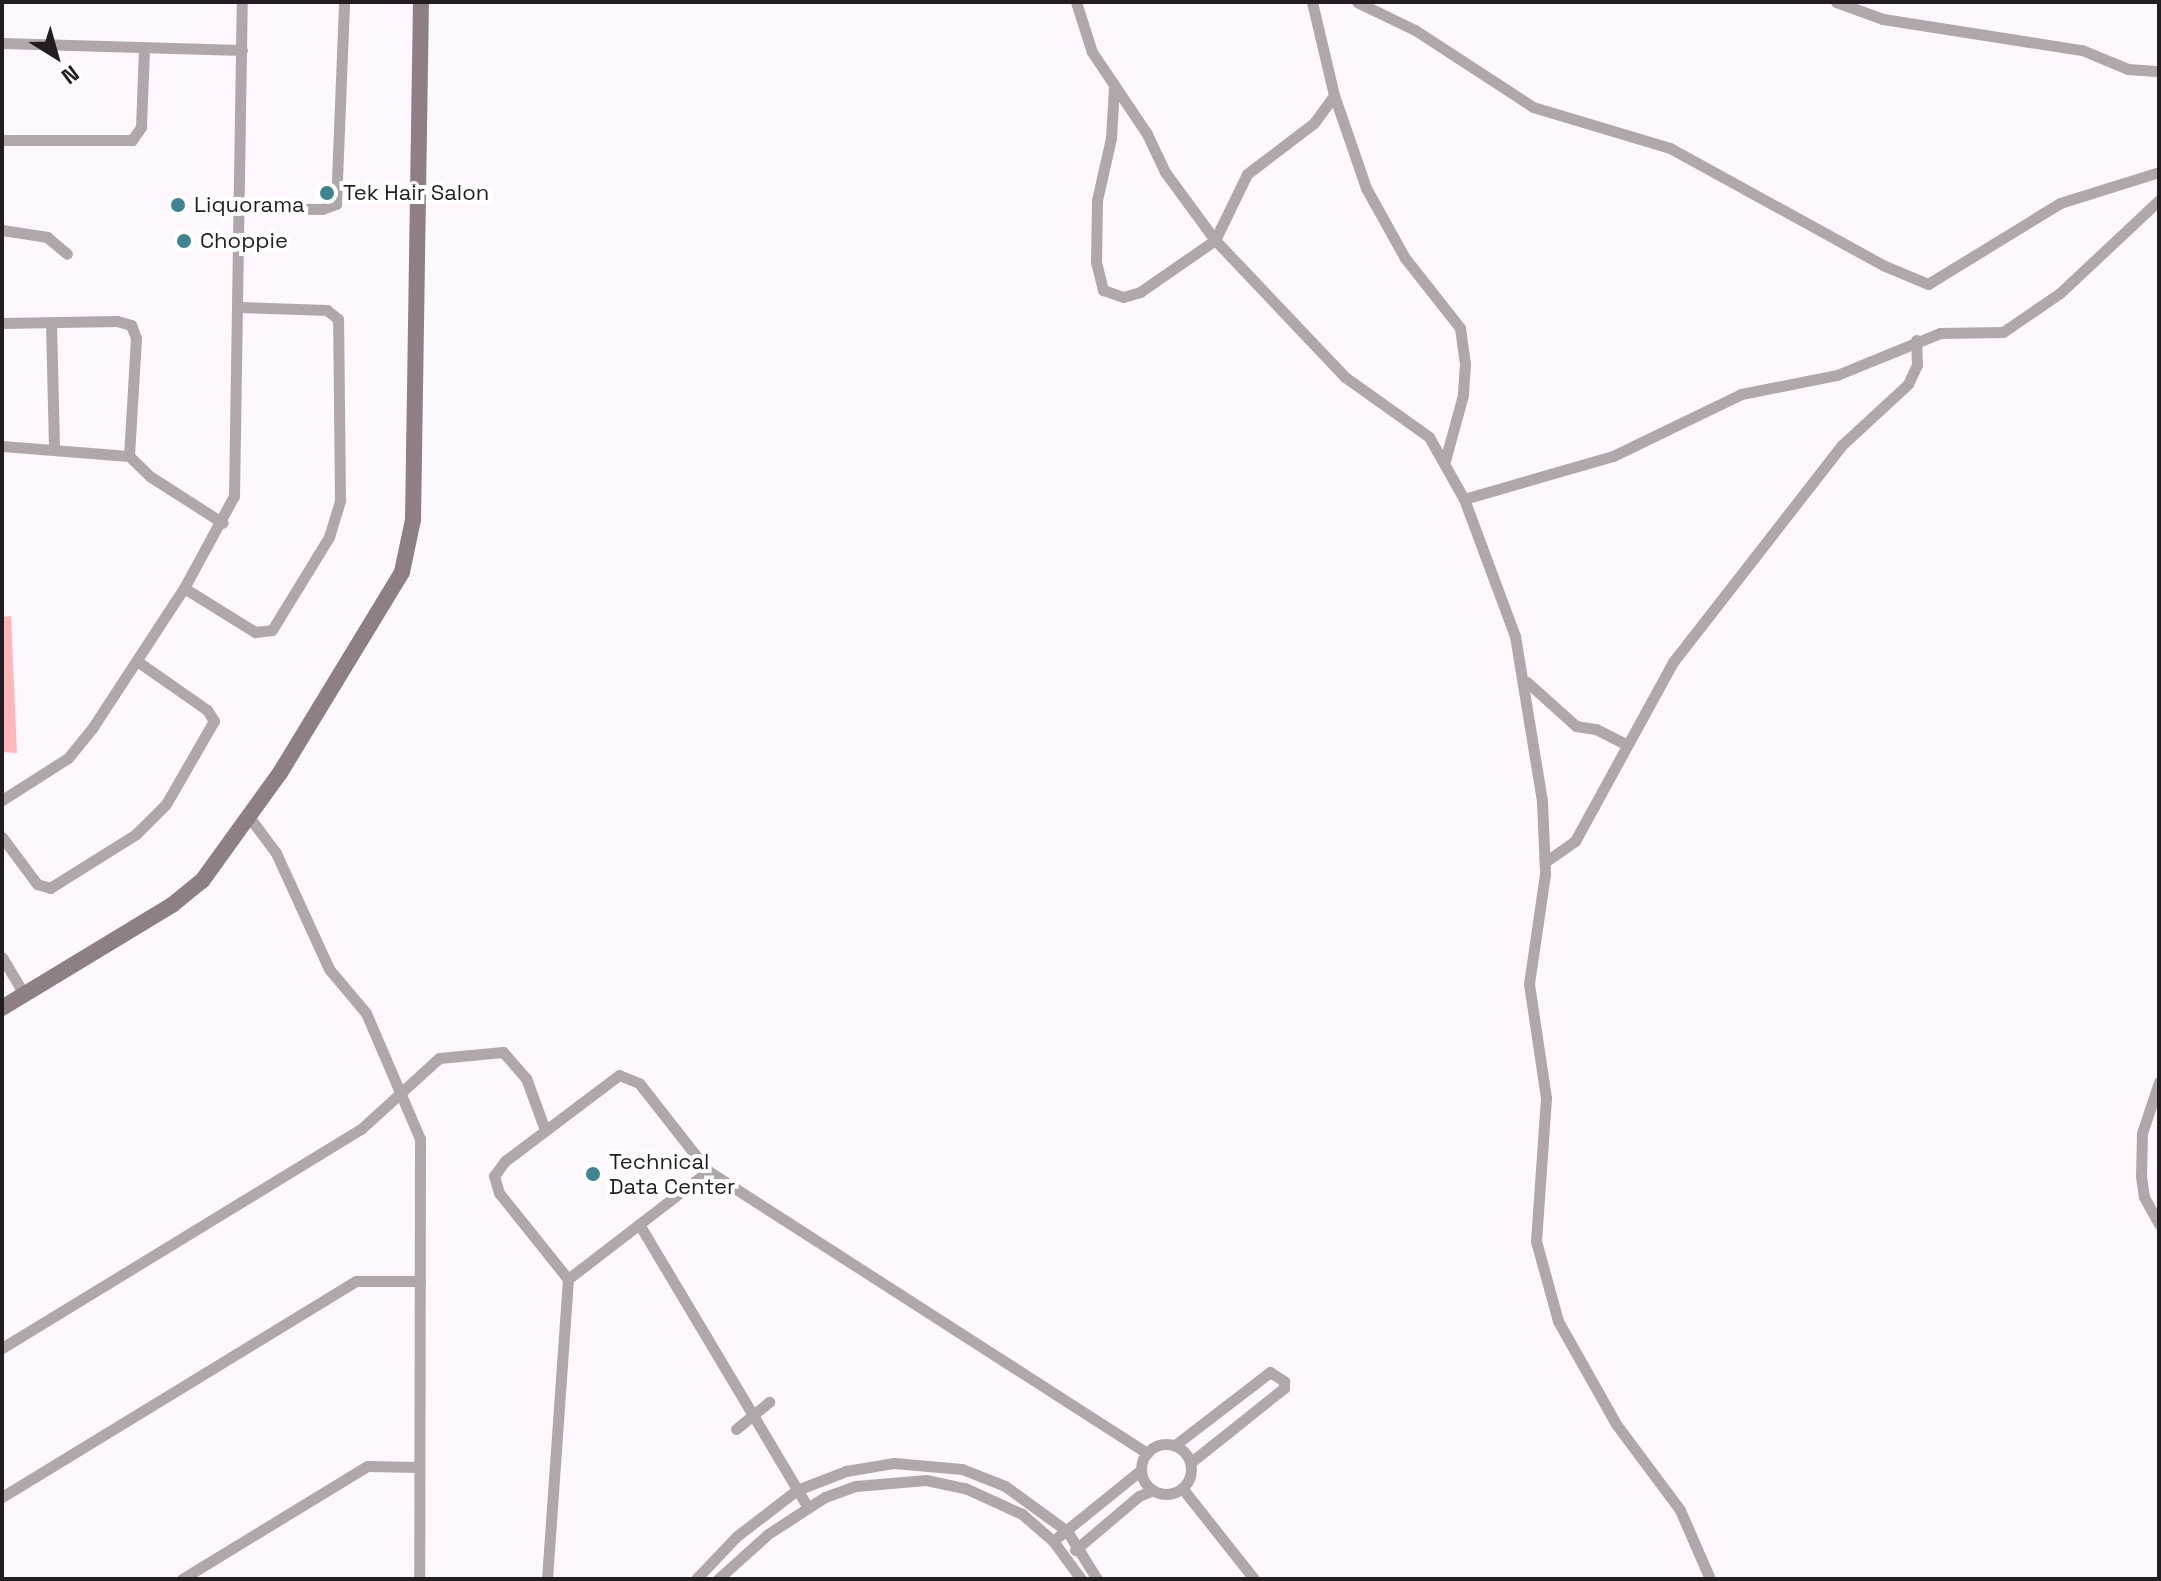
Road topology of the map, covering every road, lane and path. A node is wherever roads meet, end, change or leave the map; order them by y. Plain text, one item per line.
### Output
1 (242, 2) edge
2 (344, 2) edge
3 (421, 2) edge
4 (1076, 2) edge
5 (1312, 2) edge
6 (1357, 2) edge
7 (1836, 2) edge
8 (2, 43) edge
9 (144, 48) junction
10 (242, 50) junction
11 (2159, 71) edge
12 (1112, 83) junction
13 (1334, 95) junction
14 (2, 140) edge
15 (2159, 172) edge
16 (2159, 200) edge
17 (240, 208) junction
18 (2, 230) edge
19 (1215, 240) junction
20 (67, 254) dead end
21 (240, 307) junction
22 (2, 323) edge
23 (51, 324) junction
24 (1916, 340) junction
25 (2, 446) edge
26 (54, 448) junction
27 (129, 456) junction
28 (1445, 461) junction
29 (1464, 499) junction
30 (223, 523) junction
31 (184, 588) junction
32 (137, 661) junction
33 (1527, 682) junction
34 (1625, 744) junction
35 (2, 800) edge
36 (250, 818) junction
37 (2, 837) edge
38 (1545, 862) junction
39 (2, 957) edge
40 (24, 994) junction
41 (2, 1008) edge
42 (2159, 1082) edge
43 (401, 1095) junction
44 (545, 1130) junction
45 (708, 1171) junction
46 (639, 1224) junction
47 (2159, 1224) edge
48 (568, 1279) junction
49 (420, 1281) junction
50 (2, 1348) edge
51 (769, 1402) dead end
52 (750, 1415) junction
53 (736, 1429) dead end
54 (1175, 1445) junction
55 (1147, 1453) junction
56 (1190, 1463) junction
57 (418, 1467) junction
58 (1141, 1470) junction
59 (1182, 1488) junction
60 (797, 1490) junction
61 (1153, 1490) junction
62 (2, 1497) edge
63 (808, 1507) junction
64 (1067, 1531) junction
65 (1053, 1541) junction
66 (1079, 1546) junction
67 (1067, 1558) junction
68 (182, 1579) edge
69 (419, 1579) edge
70 (547, 1579) edge
71 (696, 1579) edge
72 (718, 1579) edge
73 (1081, 1579) edge
74 (1097, 1579) edge
75 (1254, 1579) edge
76 (1710, 1579) edge

1 - 10 street
2 - 17 street
3 - 36 main road
4 - 12 street
5 - 13 street
6 - 15 street
7 - 11 street
8 - 9 street
9 - 10 street
9 - 14 street
10 - 17 street
12 - 19 street
12 - 19 street
13 - 19 street
13 - 28 street
16 - 24 street
17 - 21 street
18 - 20 street
19 - 28 street
21 - 30 street
21 - 31 street
22 - 23 street
23 - 26 street
23 - 27 street
24 - 29 street
24 - 34 street
25 - 26 street
26 - 27 street
27 - 30 street
28 - 29 street
29 - 33 street
30 - 31 street
31 - 32 street
32 - 35 street
32 - 37 street
33 - 34 street
33 - 38 street
34 - 38 street
36 - 40 main road
36 - 43 street
38 - 76 street
39 - 40 street
40 - 41 main road
42 - 47 street
43 - 44 street
43 - 49 street
43 - 50 street
44 - 45 street
44 - 48 street
45 - 46 street
45 - 55 street
46 - 48 street
46 - 52 street
48 - 70 street
49 - 57 street
49 - 62 street
51 - 52 street
52 - 53 street
52 - 60 street
54 - 55 street
54 - 56 street
54 - 56 street
55 - 58 street
56 - 59 street
57 - 68 street
57 - 69 street
58 - 61 street
58 - 64 street
59 - 61 street
59 - 75 street
60 - 63 street
60 - 64 street
60 - 71 street
61 - 66 street
63 - 65 street
63 - 72 street
64 - 65 street
64 - 66 street
65 - 67 street
66 - 67 street
66 - 74 street
67 - 73 street

